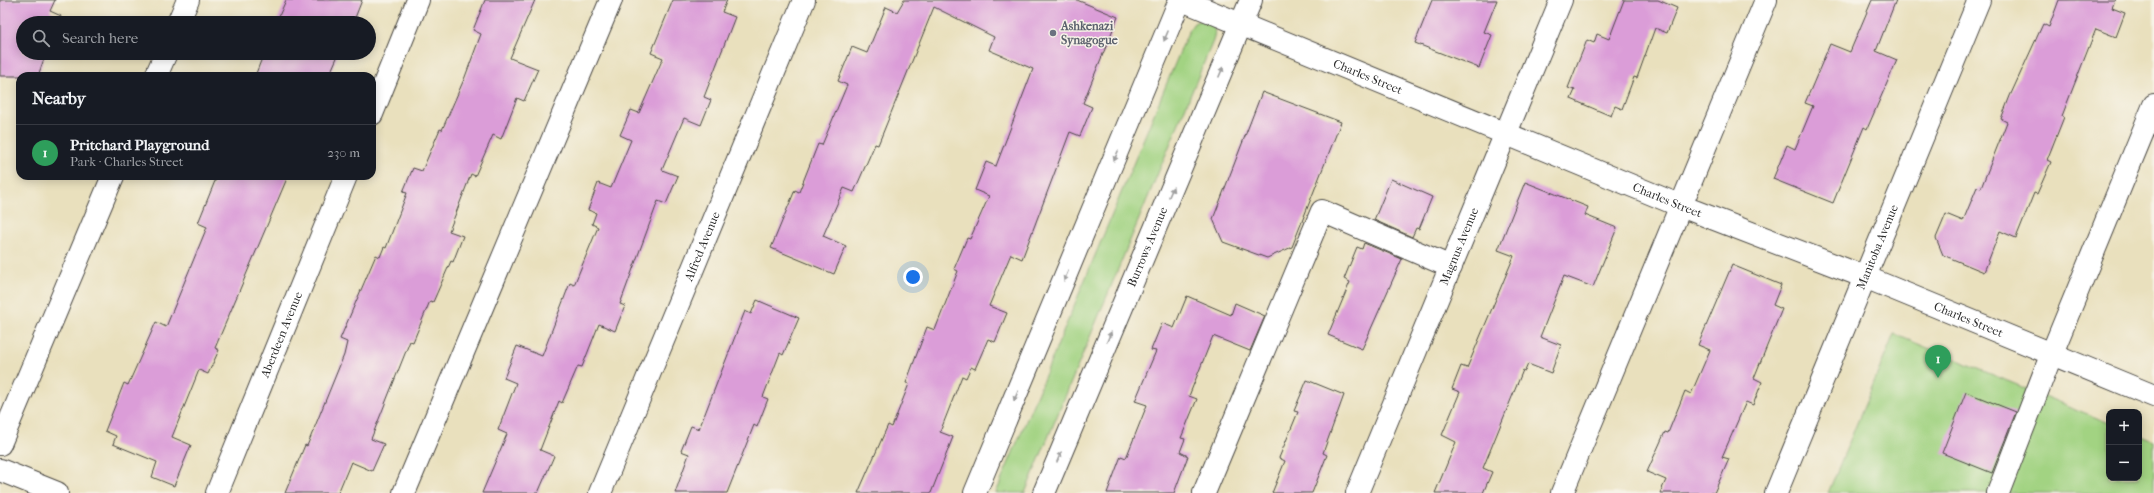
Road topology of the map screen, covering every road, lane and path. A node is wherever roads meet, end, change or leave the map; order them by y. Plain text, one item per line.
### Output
1 (188, 0) edge
2 (418, 0) edge
3 (611, 0) edge
4 (804, 0) edge
5 (1181, 0) edge
6 (1251, 0) edge
7 (1561, 0) edge
8 (1766, 0) edge
9 (1979, 0) edge
10 (181, 16) edge
11 (1241, 26) junction
12 (163, 60) edge
13 (158, 72) edge
14 (376, 104) edge
15 (2154, 105) edge
16 (1506, 134) junction
17 (112, 180) edge
18 (344, 180) edge
19 (1681, 206) junction
20 (1451, 267) junction
21 (1864, 277) junction
22 (2052, 353) junction
23 (2154, 396) edge
24 (0, 444) edge
25 (0, 470) edge
26 (57, 493) edge
27 (217, 493) edge
28 (404, 493) edge
29 (600, 493) edge
30 (975, 493) edge
31 (1044, 493) edge
32 (1204, 493) edge
33 (1357, 493) edge
34 (1562, 493) edge
35 (1776, 493) edge
36 (1998, 493) edge

1 - 10 street
2 - 14 street
3 - 28 street
4 - 29 street, Alfred Avenue
5 - 11 street, Charles Street
5 -> 30 street
6 - 11 street, Burrows Avenue
7 - 16 street, Magnus Avenue
8 - 19 street
9 - 21 street, Manitoba Avenue
11 - 16 street, Charles Street
31 -> 11 street, Burrows Avenue
12 - 13 street
15 - 22 street
16 - 19 street, Charles Street
16 - 20 street, Magnus Avenue
17 - 24 street
18 - 27 street, Aberdeen Avenue
19 - 21 street, Charles Street
19 - 34 street
20 - 32 street
20 - 33 street, Magnus Avenue
21 - 22 street, Charles Street
21 - 35 street, Manitoba Avenue
22 - 23 street, Charles Street
22 - 36 street
25 - 26 street

